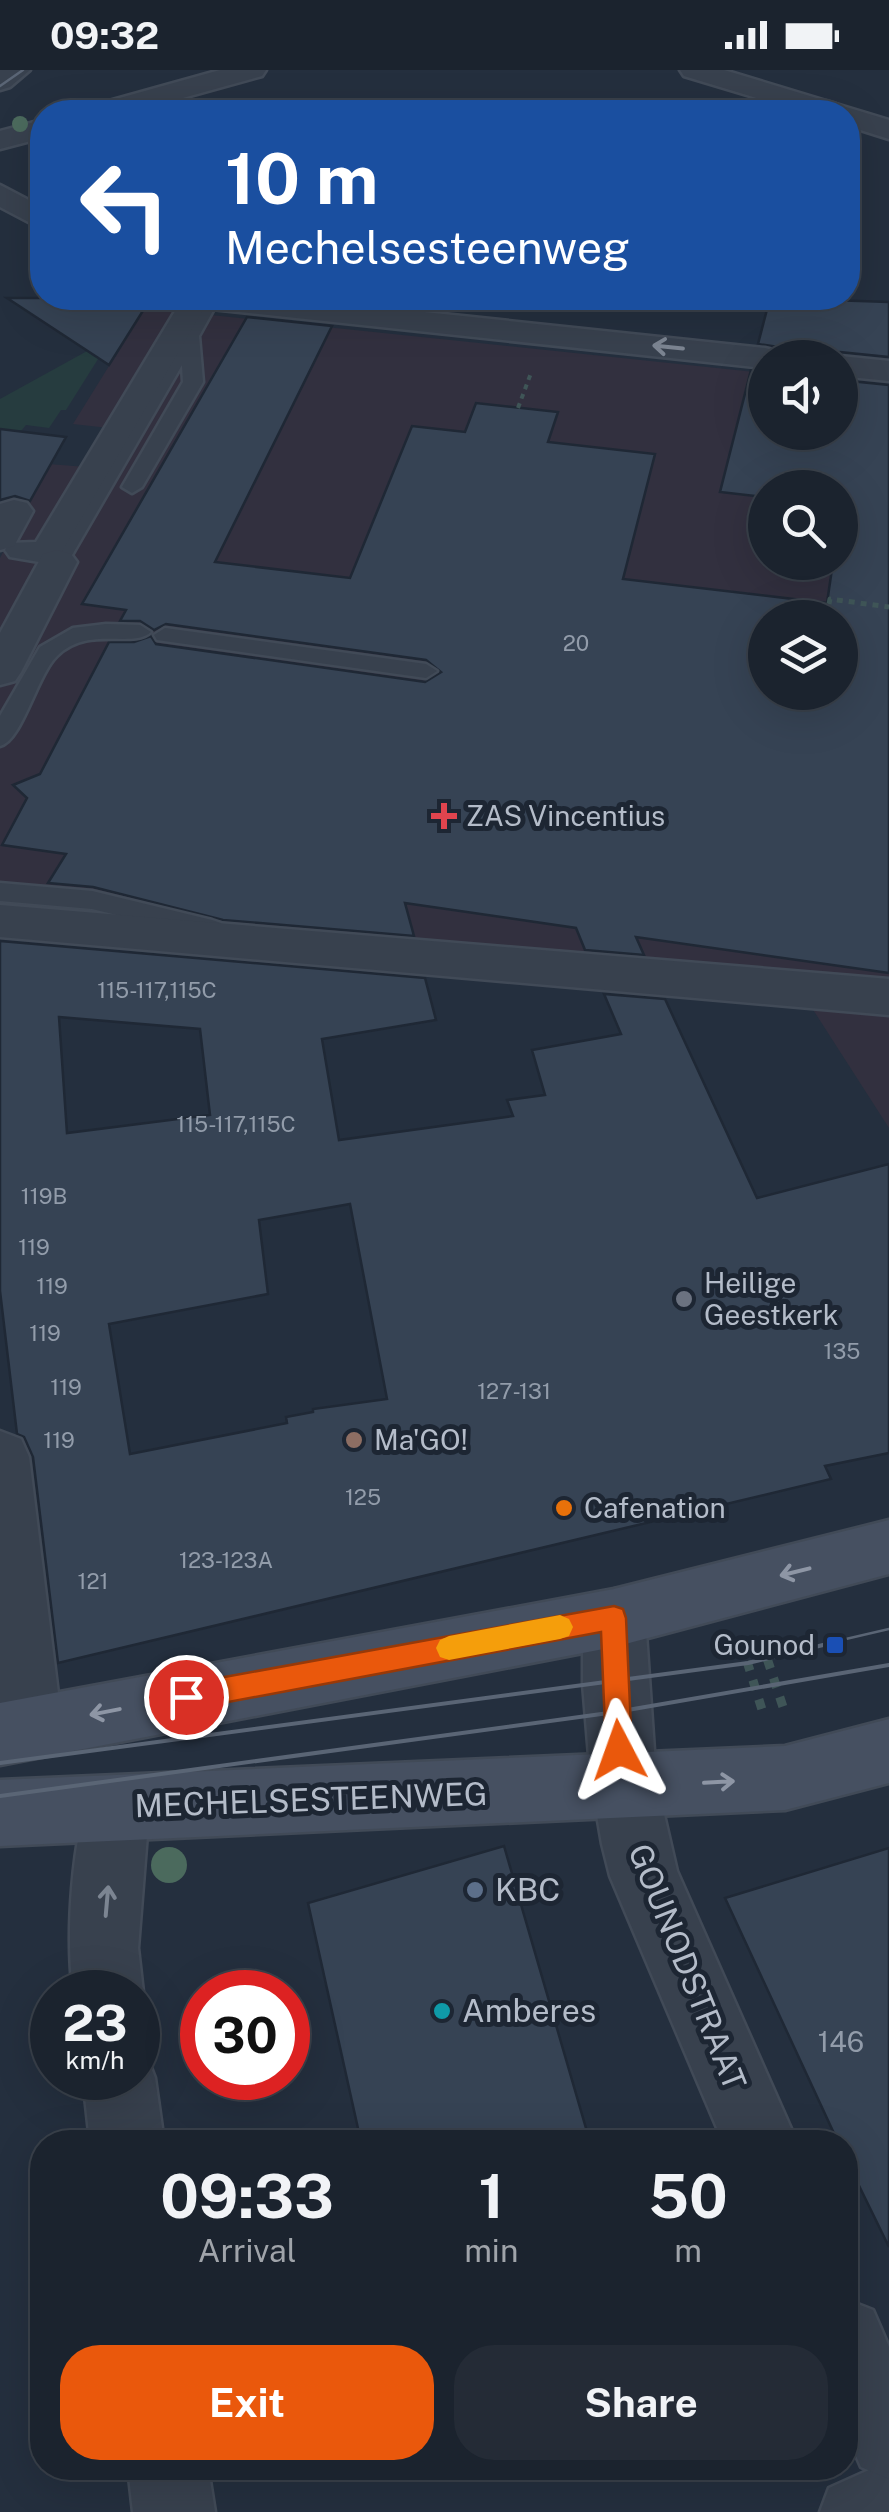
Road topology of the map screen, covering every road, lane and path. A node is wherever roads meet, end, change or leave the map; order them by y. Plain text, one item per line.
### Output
1 (16, 70) edge
2 (252, 70) edge
3 (694, 70) edge
4 (0, 81) edge
5 (144, 100) edge
6 (793, 100) edge
7 (860, 121) edge
8 (889, 130) edge
9 (30, 132) edge
10 (0, 140) edge
11 (0, 194) edge
12 (30, 213) edge
13 (196, 310) edge
14 (199, 310) edge
15 (315, 310) edge
16 (190, 336) junction
17 (748, 356) edge
18 (858, 368) edge
19 (889, 371) edge
20 (132, 488) dead end
21 (18, 542) edge
22 (858, 603) edge
23 (889, 607) edge
24 (140, 632) dead end
25 (165, 636) dead end
26 (426, 671) dead end
27 (0, 672) edge
28 (0, 739) edge
29 (0, 892) edge
30 (0, 921) edge
31 (273, 943) junction
32 (889, 997) edge
33 (0, 1457) edge
34 (889, 1547) edge
35 (732, 1587) junction
36 (614, 1618) junction
37 (15, 1730) edge
38 (889, 1752) edge
39 (794, 1776) junction
40 (622, 1788) junction
41 (116, 1809) junction
42 (0, 1813) edge
43 (106, 1970) edge
44 (122, 2100) edge
45 (126, 2130) edge
46 (755, 2130) edge
47 (858, 2368) edge
48 (889, 2439) edge
49 (170, 2480) edge
50 (889, 2494) edge
51 (174, 2512) edge
52 (853, 2512) edge

1 - 4 street
2 - 5 street
3 - 6 street
7 - 8 street
9 - 10 street
11 - 12 street
13 - 21 street
14 - 16 lane
17 -> 15 street
16 - 20 lane
16 - 21 lane
18 - 19 street
21 - 27 street
22 - 23 path
24 - 28 lane
25 - 26 lane
29 - 31 lane
30 - 31 street
31 - 32 street
33 - 37 street
34 -> 35 main road
35 - 36 main road
35 - 39 path
35 - 39 path
36 -> 37 main road
36 - 40 street
38 - 39 main road, MECHELSESTEENWEG
40 -> 39 main road, MECHELSESTEENWEG
40 - 41 main road, MECHELSESTEENWEG
40 - 46 street, GOUNODSTRAAT
41 - 42 main road, MECHELSESTEENWEG
43 -> 41 street
44 - 45 street
47 - 48 street
49 - 51 street
50 - 52 street

